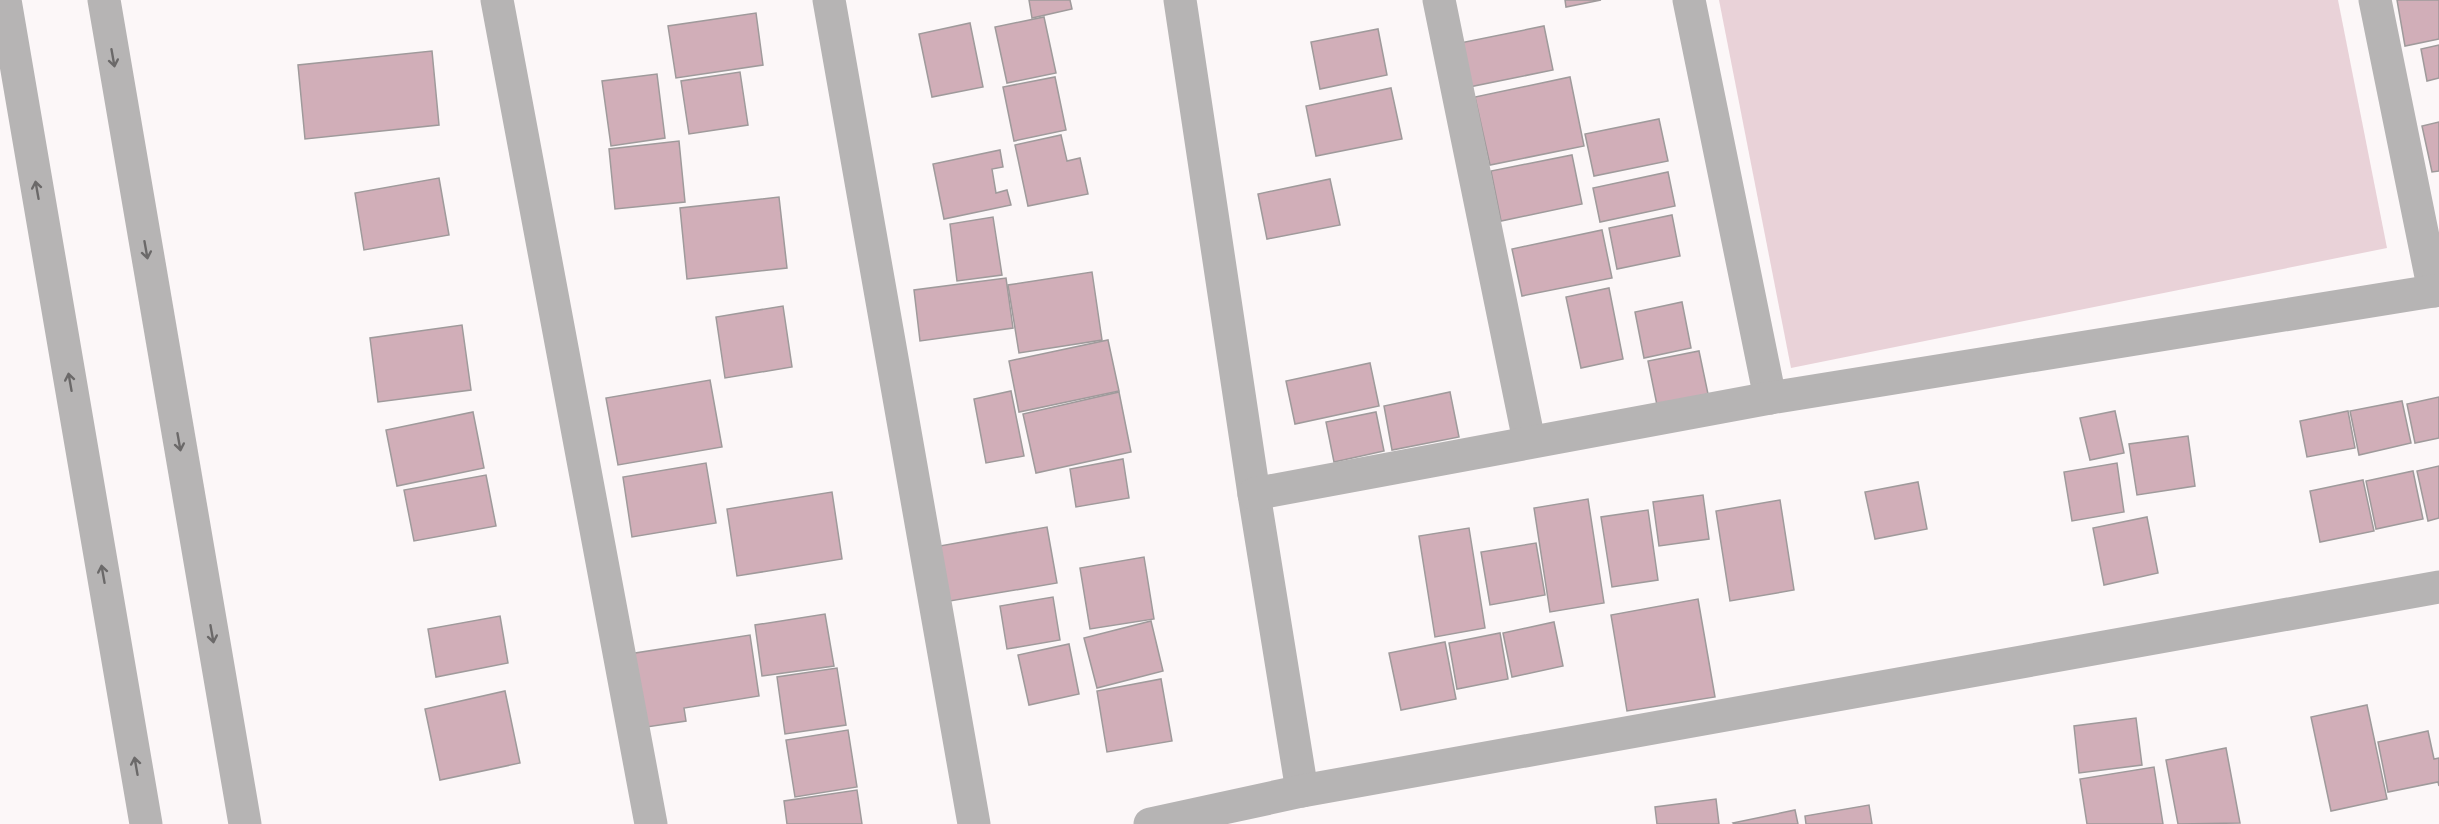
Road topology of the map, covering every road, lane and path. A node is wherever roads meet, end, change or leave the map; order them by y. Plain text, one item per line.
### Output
1 (5, 0) edge
2 (104, 0) edge
3 (497, 0) edge
4 (829, 0) edge
5 (1180, 0) edge
6 (1439, 0) edge
7 (1689, 0) edge
8 (2375, 0) edge
9 (2436, 290) edge
10 (1770, 398) junction
11 (1528, 441) junction
12 (1254, 494) junction
13 (2439, 587) edge
14 (1302, 791) junction
15 (146, 824) edge
16 (245, 824) edge
17 (651, 824) edge
18 (974, 824) edge
19 (1150, 824) edge

15 -> 1 street
2 -> 16 street
3 - 17 street
4 - 18 street
5 - 12 street
6 - 11 street
7 - 10 street
8 - 9 street
9 - 10 street
10 - 11 street
11 - 12 street
12 - 14 street
13 - 14 street
14 - 19 street

